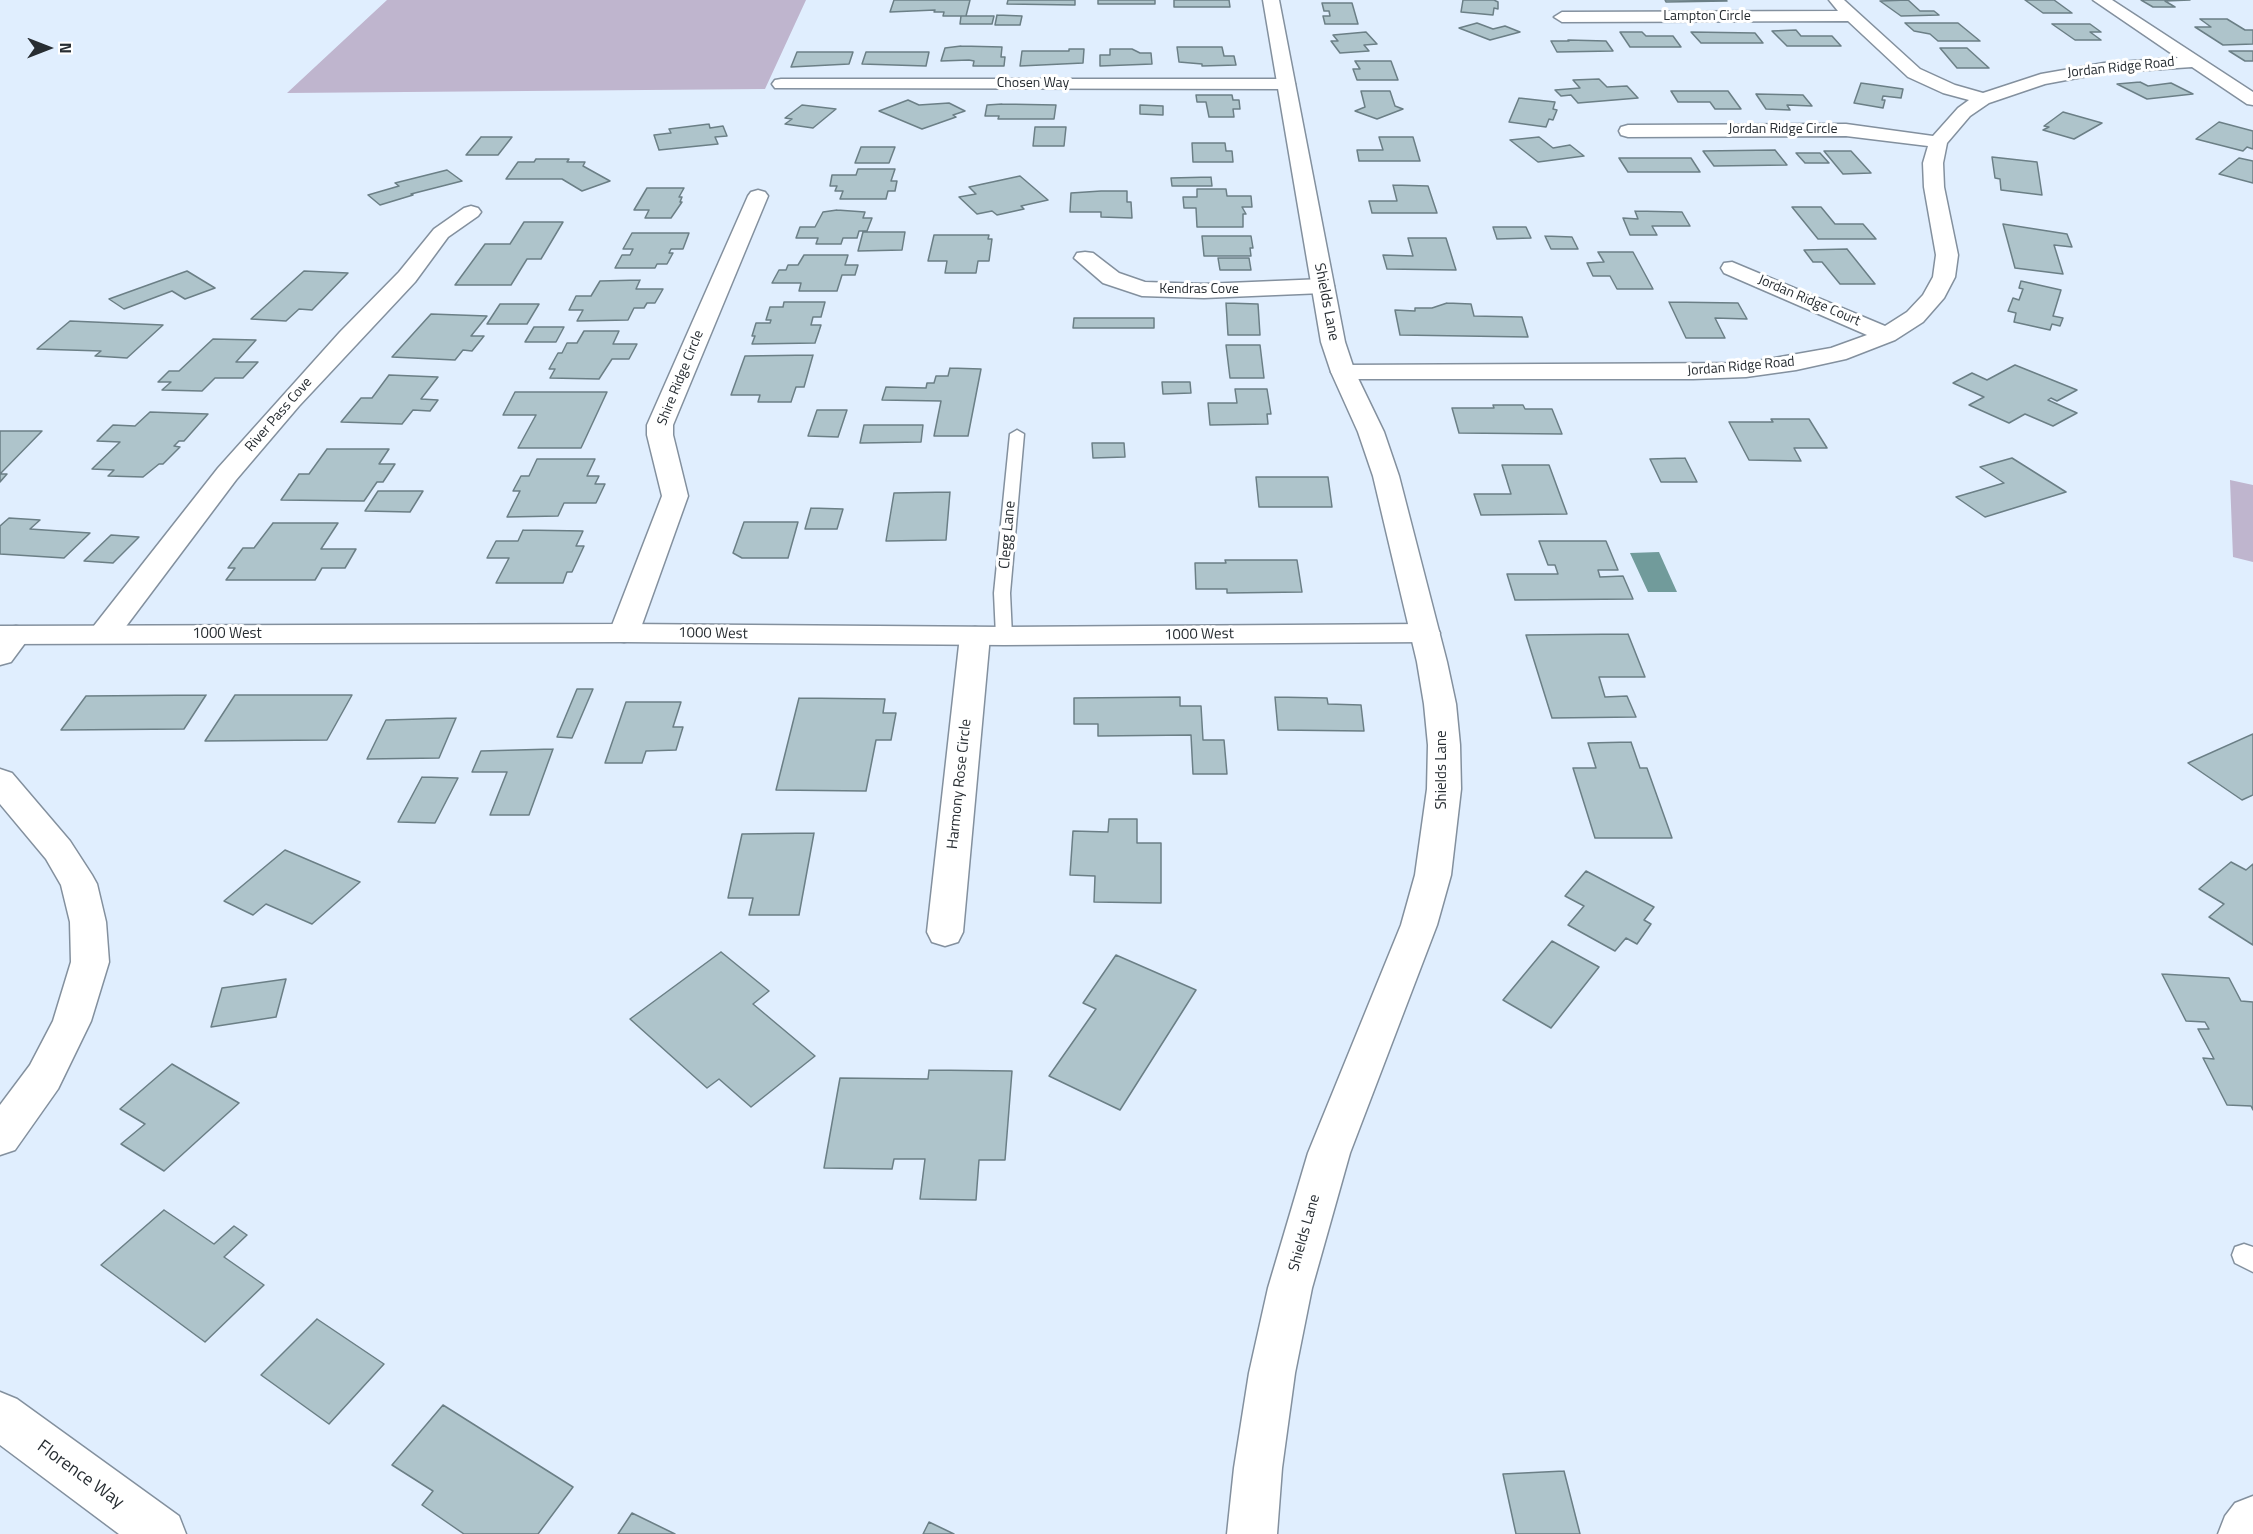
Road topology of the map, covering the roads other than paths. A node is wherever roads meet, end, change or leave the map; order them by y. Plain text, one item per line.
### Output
1 (1271, 0) edge
2 (1835, 0) edge
3 (2102, 0) edge
4 (1852, 16) junction
5 (1562, 17) dead end
6 (2195, 62) junction
7 (781, 84) dead end
8 (1286, 84) junction
9 (1983, 99) junction
10 (2253, 100) edge
11 (1628, 130) dead end
12 (1938, 142) junction
13 (758, 196) dead end
14 (471, 212) dead end
15 (1085, 258) dead end
16 (1732, 268) dead end
17 (1323, 286) junction
18 (1887, 335) junction
19 (1343, 372) junction
20 (1017, 434) dead end
21 (624, 633) junction
22 (1425, 633) junction
23 (104, 634) junction
24 (990, 636) junction
25 (5, 642) edge
26 (0, 781) edge
27 (945, 932) dead end
28 (0, 1137) edge
29 (0, 1416) edge
30 (2253, 1521) edge
31 (161, 1534) edge
32 (1252, 1534) edge
33 (2243, 1534) edge

1 - 8 street, Shields Lane
2 - 4 street
3 - 6 street
4 - 5 street, Lampton Circle
4 - 9 street
6 - 9 street, Jordan Ridge Road
6 - 10 street
7 - 8 street, Chosen Way
8 - 17 street, Shields Lane
9 - 12 street, Jordan Ridge Road
11 - 12 street, Jordan Ridge Circle
12 - 18 street, Jordan Ridge Road
13 - 21 street, Shire Ridge Circle
14 - 23 street, River Pass Cove
15 - 17 street, Kendras Cove
16 - 18 street, Jordan Ridge Court
17 - 19 street, Shields Lane
18 - 19 street, Jordan Ridge Road
19 - 22 street, Shields Lane
20 - 24 lane, Clegg Lane
21 - 23 street, 1000 West
21 - 24 street, 1000 West
22 - 24 street, 1000 West
22 - 32 street, Shields Lane
23 - 25 street, 1000 West
24 - 27 street, Harmony Rose Circle
26 - 28 street
29 - 31 street, Florence Way
30 - 33 street

